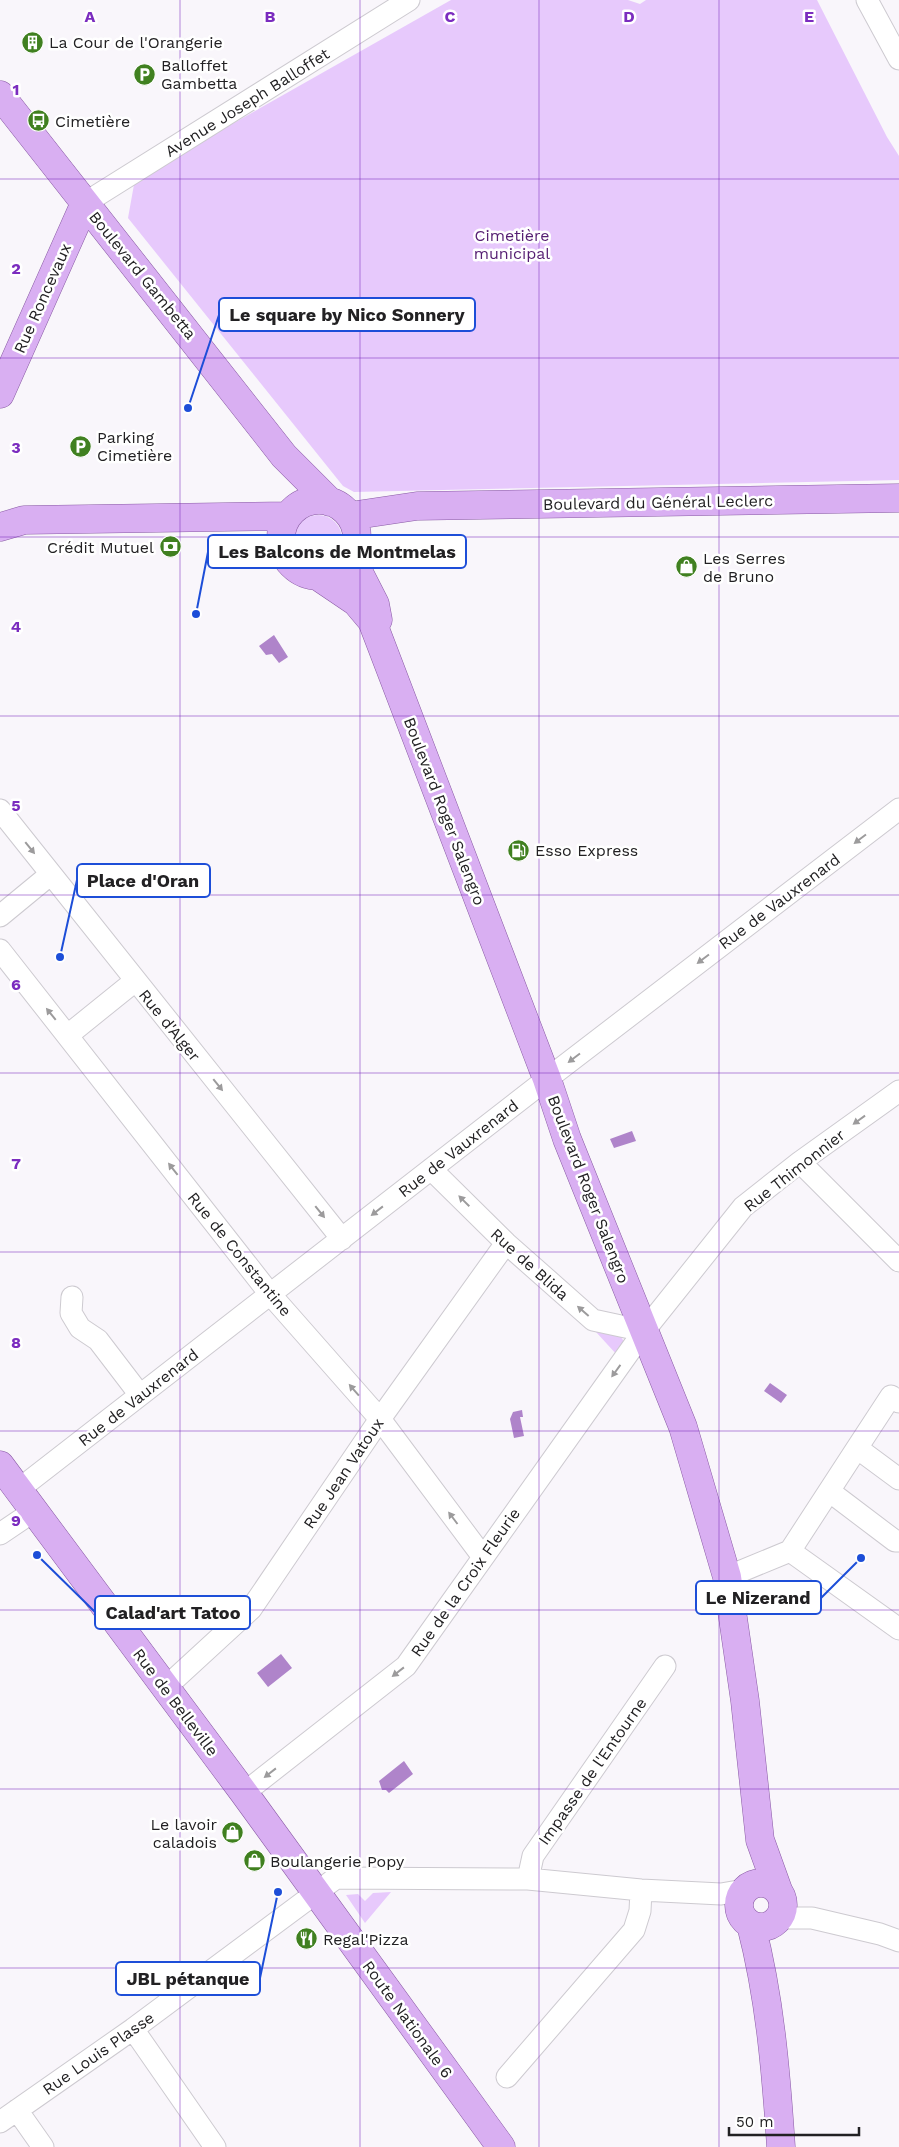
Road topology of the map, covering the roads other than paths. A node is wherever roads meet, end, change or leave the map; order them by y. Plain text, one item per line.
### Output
1 (409, 0) edge
2 (875, 6) edge
3 (899, 60) edge
4 (0, 95) edge
5 (85, 203) junction
6 (111, 236) junction
7 (61, 256) junction
8 (0, 394) edge
9 (284, 456) junction
10 (899, 498) edge
11 (291, 513) junction
12 (244, 516) junction
13 (3, 520) edge
14 (347, 528) junction
15 (282, 549) junction
16 (318, 577) junction
17 (384, 650) junction
18 (0, 810) edge
19 (899, 810) edge
20 (51, 874) junction
21 (0, 916) edge
22 (0, 950) edge
23 (135, 981) junction
24 (68, 1035) junction
25 (546, 1079) junction
26 (899, 1091) edge
27 (800, 1162) junction
28 (431, 1169) junction
29 (342, 1239) junction
30 (506, 1243) junction
31 (899, 1261) edge
32 (270, 1294) junction
33 (72, 1297) dead end
34 (644, 1332) junction
35 (140, 1395) junction
36 (899, 1402) edge
37 (380, 1419) junction
38 (857, 1448) junction
39 (0, 1465) edge
40 (899, 1479) edge
41 (829, 1491) junction
42 (26, 1501) junction
43 (0, 1534) edge
44 (899, 1541) edge
45 (790, 1551) junction
46 (483, 1557) junction
47 (727, 1577) junction
48 (899, 1629) edge
49 (665, 1666) dead end
50 (165, 1688) junction
51 (244, 1794) junction
52 (528, 1879) junction
53 (642, 1890) junction
54 (316, 1892) junction
55 (757, 1904) junction
56 (899, 1941) edge
57 (134, 2029) junction
58 (507, 2077) dead end
59 (8, 2116) edge
60 (43, 2147) edge
61 (215, 2147) edge
62 (501, 2147) edge
63 (781, 2147) edge

1 - 5 street, Avenue Joseph Balloffet
2 - 3 street
4 - 5 main road, Boulevard Gambetta
5 - 6 main road, Boulevard Gambetta
5 - 7 main road, Rue Roncevaux
6 - 7 main road
6 - 9 main road, Boulevard Gambetta
7 - 8 main road, Rue Roncevaux
9 - 11 main road, Boulevard Gambetta
9 - 14 main road, Boulevard Gambetta
10 - 14 main road, Boulevard du Général Leclerc
11 - 12 main road
11 - 14 main road
11 - 15 main road
12 - 13 main road
12 - 15 main road
14 - 16 main road
14 - 17 main road, Boulevard Gambetta
15 - 16 main road
16 - 17 main road, Boulevard Roger Salengro
17 - 25 main road, Boulevard Roger Salengro
18 -> 20 street, Rue d'Alger
19 -> 25 street, Rue de Vauxrenard
20 - 21 street
20 - 23 street, Rue d'Alger
24 -> 22 street, Rue de Constantine
23 - 24 street
23 -> 29 street, Rue d'Alger
32 -> 24 street, Rue de Constantine
25 - 28 street, Rue de Vauxrenard
25 - 34 main road, Boulevard Roger Salengro
26 -> 27 street, Rue Thimonnier
27 - 31 street
27 - 34 street, Rue Thimonnier
28 -> 29 street, Rue de Vauxrenard
30 -> 28 street, Rue de Blida
29 - 32 street, Rue de Vauxrenard
34 -> 30 street, Rue de Blida
30 - 37 street, Rue Jean Vatoux
32 - 35 street, Rue de Vauxrenard
37 -> 32 street, Rue de Constantine
33 - 35 street
34 -> 46 street, Rue de la Croix Fleurie
34 - 47 main road, Boulevard Roger Salengro
35 - 42 street, Rue de Vauxrenard
36 - 38 street
46 -> 37 street, Rue de Constantine
37 - 50 street, Rue Jean Vatoux
38 - 40 street
38 - 41 street
39 - 42 main road, Rue de Belleville
41 - 44 street
41 - 45 street
42 - 43 street, Rue de Vauxrenard
42 - 50 main road, Rue de Belleville
45 - 47 street
45 - 48 street
46 -> 51 street, Rue de la Croix Fleurie
47 - 55 main road, Boulevard Roger Salengro
49 - 52 street, Impasse de l'Entourne
50 - 51 main road, Rue de Belleville
51 - 54 main road, Rue de Belleville
52 - 53 street, Rue Louis Plasse
52 - 54 street, Rue Louis Plasse
53 - 55 street, Rue Louis Plasse
53 - 58 street
54 - 57 street, Rue Louis Plasse
54 - 62 main road, Route Nationale 6
55 - 56 street
55 - 63 main road, Boulevard Roger Salengro
57 - 59 street, Rue Louis Plasse
57 - 61 street
59 - 60 street

